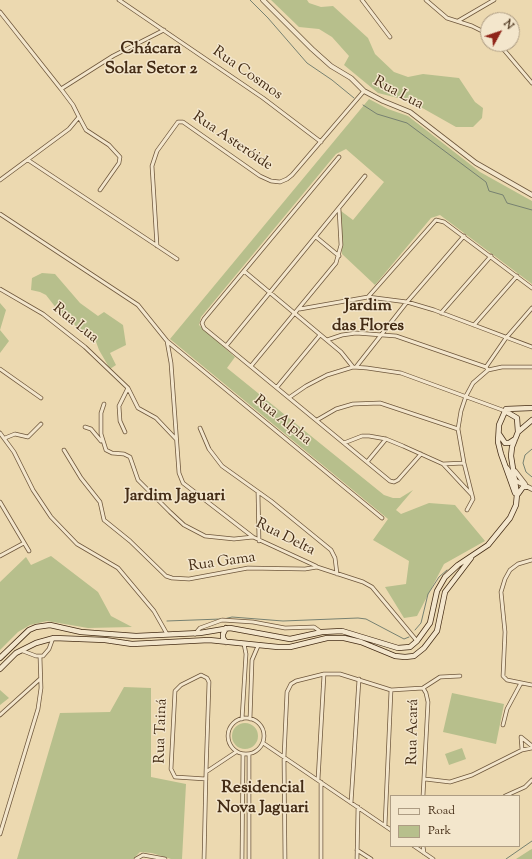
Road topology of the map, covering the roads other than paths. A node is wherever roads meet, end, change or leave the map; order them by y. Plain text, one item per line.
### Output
1 (119, 0) edge
2 (263, 0) edge
3 (362, 0) edge
4 (426, 0) edge
5 (494, 0) edge
6 (0, 12) edge
7 (458, 21) junction
8 (164, 30) junction
9 (480, 30) edge
10 (390, 37) dead end
11 (506, 52) edge
12 (532, 83) edge
13 (61, 89) junction
14 (364, 91) junction
15 (79, 117) junction
16 (321, 142) junction
17 (339, 157) dead end
18 (28, 160) junction
19 (365, 176) dead end
20 (0, 180) edge
21 (100, 190) dead end
22 (532, 195) edge
23 (339, 209) junction
24 (0, 214) edge
25 (464, 236) junction
26 (316, 237) junction
27 (157, 246) junction
28 (339, 256) junction
29 (491, 256) junction
30 (177, 259) dead end
31 (244, 272) junction
32 (516, 276) junction
33 (532, 288) edge
34 (0, 289) edge
35 (269, 292) junction
36 (368, 297) junction
37 (407, 302) junction
38 (532, 308) edge
39 (300, 309) junction
40 (441, 312) junction
41 (296, 313) junction
42 (474, 325) junction
43 (382, 334) junction
44 (320, 335) junction
45 (506, 338) junction
46 (327, 340) junction
47 (167, 341) junction
48 (226, 346) junction
49 (532, 347) edge
50 (251, 366) junction
51 (354, 367) junction
52 (532, 367) edge
53 (0, 369) edge
54 (487, 369) junction
55 (277, 387) junction
56 (128, 388) junction
57 (466, 396) junction
58 (290, 397) junction
59 (41, 398) dead end
60 (104, 404) dead end
61 (532, 408) edge
62 (505, 411) junction
63 (317, 420) junction
64 (532, 420) edge
65 (41, 424) dead end
66 (85, 427) dead end
67 (200, 428) dead end
68 (458, 430) junction
69 (125, 432) dead end
70 (499, 432) junction
71 (518, 432) junction
72 (0, 433) edge
73 (5, 438) junction
74 (515, 438) junction
75 (176, 439) junction
76 (386, 439) junction
77 (102, 442) junction
78 (344, 443) junction
79 (64, 450) dead end
80 (421, 454) junction
81 (502, 461) junction
82 (367, 462) junction
83 (464, 463) junction
84 (443, 464) junction
85 (515, 471) junction
86 (516, 481) junction
87 (526, 487) junction
88 (532, 489) edge
89 (258, 492) junction
90 (472, 495) junction
91 (517, 497) junction
92 (0, 502) edge
93 (467, 510) dead end
94 (382, 518) dead end
95 (253, 537) junction
96 (259, 541) junction
97 (24, 543) junction
98 (29, 551) dead end
99 (0, 556) edge
100 (473, 556) junction
101 (532, 560) edge
102 (317, 567) junction
103 (337, 574) junction
104 (226, 628) junction
105 (427, 630) junction
106 (322, 632) junction
107 (25, 633) junction
108 (167, 634) junction
109 (195, 634) junction
110 (434, 635) junction
111 (136, 636) junction
112 (52, 638) junction
113 (278, 638) junction
114 (418, 641) junction
115 (226, 642) junction
116 (137, 644) junction
117 (244, 644) junction
118 (258, 646) junction
119 (410, 647) junction
120 (278, 648) junction
121 (22, 651) junction
122 (16, 653) junction
123 (414, 656) junction
124 (40, 657) junction
125 (0, 658) edge
126 (0, 669) edge
127 (324, 674) junction
128 (460, 676) dead end
129 (40, 679) junction
130 (359, 679) junction
131 (521, 683) junction
132 (532, 685) edge
133 (423, 688) junction
134 (391, 690) junction
135 (0, 715) edge
136 (242, 719) junction
137 (250, 719) junction
138 (503, 725) dead end
139 (263, 743) junction
140 (532, 747) edge
141 (522, 750) junction
142 (236, 752) junction
143 (242, 754) junction
144 (249, 754) junction
145 (284, 757) junction
146 (206, 772) junction
147 (206, 779) junction
148 (425, 780) junction
149 (532, 780) edge
150 (319, 781) junction
151 (423, 795) edge
152 (507, 795) edge
153 (351, 803) junction
154 (358, 807) junction
155 (385, 826) junction
156 (242, 828) junction
157 (249, 828) junction
158 (390, 829) edge
159 (0, 834) edge
160 (415, 847) edge
161 (423, 847) edge
162 (357, 850) junction
163 (424, 853) junction
164 (136, 859) edge
165 (165, 859) edge
166 (204, 859) edge
167 (242, 859) edge
168 (250, 859) edge
169 (285, 859) edge
170 (320, 859) edge
171 (357, 859) edge
172 (371, 859) edge
173 (434, 859) edge

1 - 8 street, Rua Cosmos
2 - 14 street, Rua Lua
3 - 10 street
4 - 7 street
5 - 7 street
6 - 13 street
7 - 9 street
8 - 13 street
8 - 16 street, Rua Cosmos
11 - 12 street
13 - 15 street
14 - 16 street, Rua Asteróide
14 - 22 street, Rua Lua
15 - 18 street
15 - 21 street
16 - 27 street, Rua Asteróide
17 - 31 street
18 - 20 street
18 - 27 street
19 - 23 street
23 - 26 street
23 - 28 street
24 - 47 street
25 - 29 street
25 - 36 street
25 - 37 street
26 - 28 street
26 - 35 street
27 - 30 street
28 - 39 street
29 - 32 street
29 - 40 street
31 - 35 street
31 - 48 street
32 - 33 street
32 - 42 street
34 - 56 street, Rua Lua
35 - 41 street
35 - 48 street
36 - 37 street
36 - 39 street
37 - 40 street
37 - 43 street
38 - 45 street
39 - 41 street
40 - 42 street
41 - 44 street
41 - 50 street
42 - 45 street
43 - 46 street
43 - 51 street
43 - 54 street
44 - 46 street
44 - 55 street
45 - 49 street
45 - 54 street
46 - 51 street
47 - 75 street, Rua Delta
47 - 94 street, Rua Alpha
48 - 50 street
50 - 55 street
51 - 57 street
51 - 58 street
52 - 54 street
53 - 59 street
54 - 57 street
55 - 58 street
56 - 69 street
56 - 75 street
57 - 62 street
57 - 68 street
58 - 63 street
60 - 77 street
61 - 62 main road
62 - 70 main road
62 - 71 main road
63 - 68 street
63 - 78 street
64 - 71 main road
65 - 73 street
66 - 77 street
67 - 89 street
68 - 83 street
70 - 74 main road
70 - 81 main road
71 - 74 main road
72 - 73 street
73 - 108 street
74 - 85 main road
75 - 95 street, Rua Delta
76 - 78 street
76 - 80 street
76 - 82 street
77 - 95 street
78 - 82 street
79 - 102 street, Rua Gama
80 - 82 street
80 - 84 street
81 - 86 street
81 - 91 main road
83 - 84 street
83 - 90 street
84 - 90 street
85 - 86 main road
85 - 88 street
86 - 87 street
86 - 91 main road
87 - 88 street
87 - 91 main road
89 - 96 street
89 - 103 street
90 - 93 street
91 - 100 main road
92 - 97 street
95 - 96 street, Rua Delta
96 - 102 street, Rua Delta
97 - 98 street
97 - 99 street
100 - 105 main road
100 - 110 main road
101 - 131 street
102 - 103 street, Rua Gama
103 - 114 street, Rua Gama
104 - 109 main road
104 - 113 main road
104 - 115 main road
105 - 110 main road
105 - 114 main road
106 - 109 street
106 - 113 main road
106 - 119 main road
107 - 111 main road
107 - 122 main road
107 - 125 main road
108 - 109 main road
108 - 111 main road
110 - 123 main road
111 - 116 main road
112 - 116 main road
112 - 121 main road
112 - 124 street
113 - 120 main road
114 - 119 main road
115 - 116 main road
115 - 117 main road
117 - 118 main road
117 - 136 street
118 - 120 main road
118 - 137 street
119 - 123 main road
120 - 123 main road
121 - 122 main road
121 - 124 street
122 - 126 main road
124 - 129 street
127 - 130 street, Rua Acará
127 - 145 street, Rua Acará
127 - 150 street
128 - 133 street
129 - 135 street
129 - 159 street
130 - 134 street, Rua Acará
130 - 153 street
131 - 132 street
131 - 138 street
133 - 134 street, Rua Acará
133 - 148 street, Rua Acará
134 - 155 street
136 - 137 street
136 - 142 street
137 - 139 street
139 - 144 street
139 - 145 street
140 - 141 street
140 - 141 street
141 - 148 street
142 - 143 street
142 - 146 street
143 - 144 street
143 - 156 street
144 - 157 street
145 - 150 street
145 - 169 street, Rua Acará
146 - 147 street
146 - 147 street, Rua Tainá
147 - 166 street
148 - 151 street, Rua Acará
149 - 152 street
150 - 153 street
150 - 170 street
153 - 154 street
154 - 155 street
154 - 162 street
155 - 158 street
156 - 157 street
156 - 167 street
157 - 168 street
160 - 163 street
161 - 163 street
162 - 171 street
162 - 172 street
163 - 173 street
164 - 165 street

